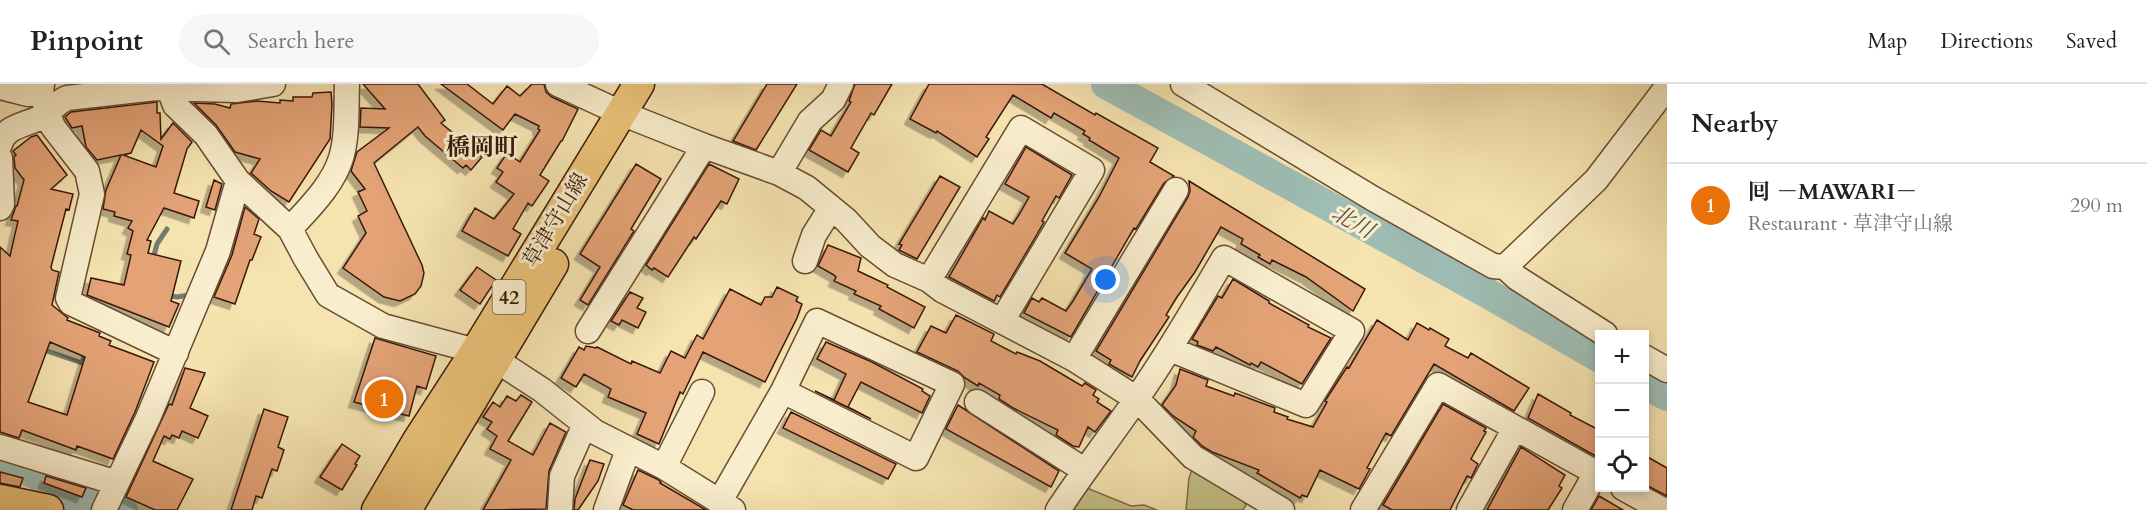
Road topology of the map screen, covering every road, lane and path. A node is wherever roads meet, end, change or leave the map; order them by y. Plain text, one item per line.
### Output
1 (273, 84) edge
2 (346, 84) edge
3 (558, 84) edge
4 (639, 84) edge
5 (660, 84) edge
6 (841, 84) edge
7 (1183, 84) edge
8 (169, 86) edge
9 (0, 87) edge
10 (1667, 87) edge
11 (44, 97) edge
12 (629, 116) junction
13 (0, 144) edge
14 (704, 146) junction
15 (0, 159) edge
16 (779, 173) junction
17 (238, 181) junction
18 (1176, 190) dead end
19 (0, 208) edge
20 (831, 208) junction
21 (291, 229) junction
22 (805, 261) dead end
23 (1505, 267) junction
24 (929, 280) junction
25 (1002, 321) junction
26 (1599, 330) edge
27 (588, 331) dead end
28 (1170, 349) junction
29 (176, 353) junction
30 (486, 355) junction
31 (1074, 359) junction
32 (1649, 360) edge
33 (1667, 370) edge
34 (783, 391) junction
35 (702, 392) dead end
36 (1137, 399) junction
37 (977, 402) dead end
38 (585, 424) junction
39 (1515, 428) junction
40 (0, 447) edge
41 (628, 450) junction
42 (664, 467) junction
43 (1084, 470) junction
44 (1595, 472) edge
45 (1595, 479) edge
46 (117, 483) junction
47 (1630, 492) edge
48 (0, 500) edge
49 (1257, 504) edge
50 (726, 505) edge
51 (48, 510) edge
52 (104, 510) edge
53 (377, 510) edge
54 (406, 510) edge
55 (560, 510) edge
56 (606, 510) edge
57 (1058, 510) edge
58 (1282, 510) edge
59 (1363, 510) edge
60 (1469, 510) edge
61 (1575, 510) edge
62 (1663, 510) edge

1 - 8 street
2 - 21 street
3 - 12 street
4 - 12 main road, 草津守山線 / 42
5 - 12 main road, 草津守山線 / 42
6 - 16 street
7 - 23 street
8 - 11 street
8 - 17 street
9 - 11 street
10 - 23 street
11 - 13 street
11 - 29 street
12 - 14 street
12 - 30 main road, 草津守山線 / 42
14 - 16 street
14 - 27 street
15 - 19 street
16 - 20 street
17 - 21 street
17 - 29 street
18 - 31 street
20 - 22 street
20 - 24 street
21 - 30 street
23 - 26 street
24 - 25 street
24 - 25 street
25 - 31 street
28 - 28 street
28 - 36 street
29 - 46 street
30 - 38 street
30 - 53 main road, 草津守山線 / 42
30 - 54 main road, 草津守山線 / 42
31 - 36 street
32 - 33 street
34 - 34 street
34 - 50 street
35 - 42 street
36 - 43 street
36 - 49 street
37 - 43 street
38 - 41 street
38 - 55 street
39 - 44 street
39 - 59 street
39 - 60 street
40 - 46 street
41 - 42 street
41 - 56 street
42 - 50 street
43 - 57 street
45 - 61 street
46 - 52 street
47 - 62 street
48 - 51 main road
49 - 58 street

